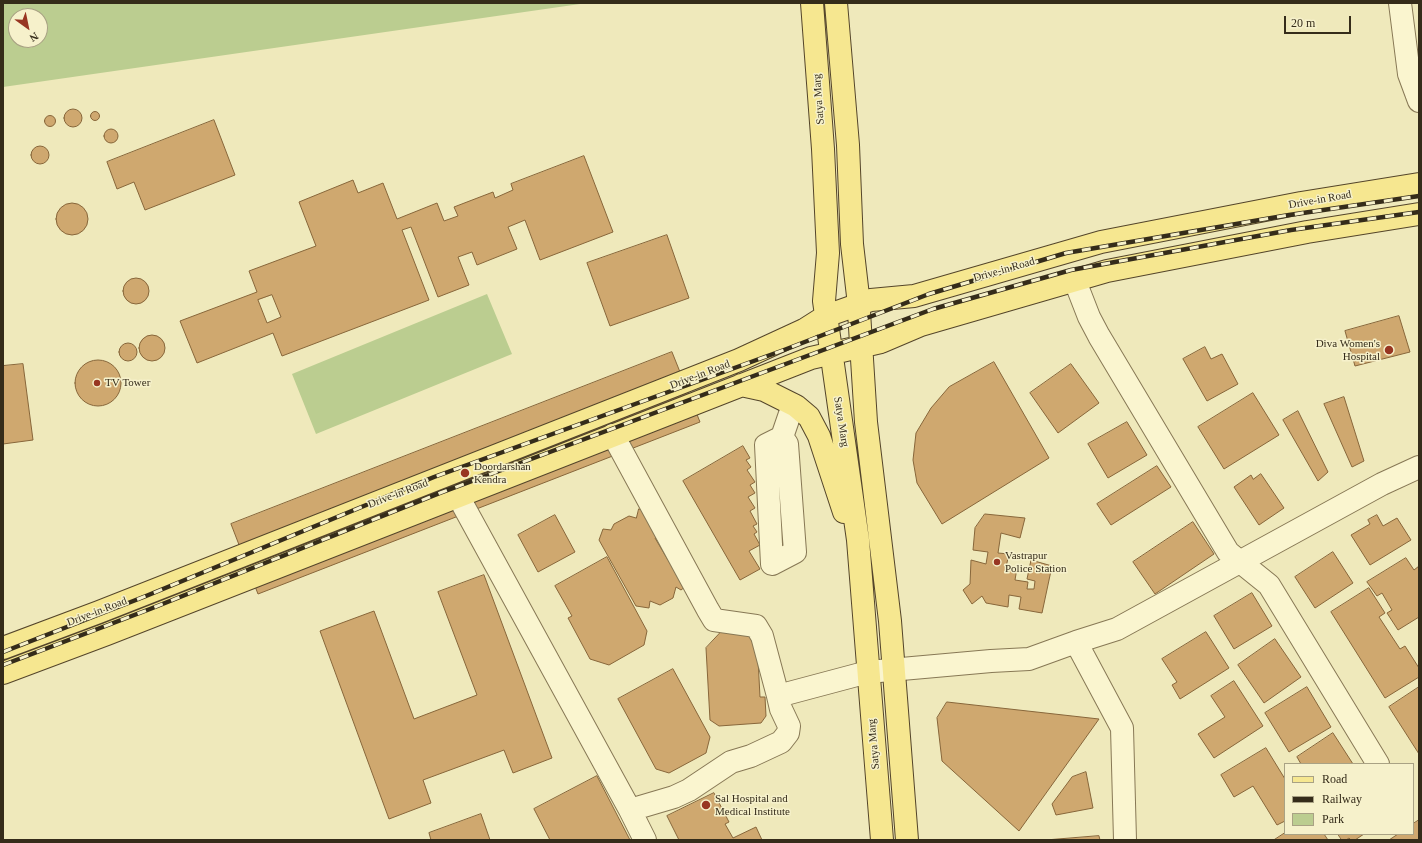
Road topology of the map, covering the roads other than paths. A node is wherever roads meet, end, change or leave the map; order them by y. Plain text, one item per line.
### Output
1 (812, 3) edge
2 (836, 3) edge
3 (1400, 3) edge
4 (1419, 101) edge
5 (1419, 184) edge
6 (1419, 214) edge
7 (1075, 281) junction
8 (858, 304) junction
9 (826, 316) junction
10 (860, 346) junction
11 (831, 352) junction
12 (741, 385) junction
13 (793, 404) junction
14 (613, 435) junction
15 (782, 437) junction
16 (1419, 467) edge
17 (458, 496) junction
18 (858, 540) junction
19 (1240, 562) junction
20 (1076, 642) junction
21 (3, 648) edge
22 (894, 670) junction
23 (868, 672) junction
24 (3, 673) edge
25 (778, 696) junction
26 (1377, 763) edge
27 (630, 810) junction
28 (645, 840) edge
29 (882, 840) edge
30 (907, 840) edge
31 (1125, 840) edge

1 - 9 main road, Satya Marg
2 - 8 main road
3 - 4 street
5 - 8 main road, Drive-in Road
6 - 7 main road
7 - 10 main road
7 - 19 street
8 - 9 main road, Drive-in Road
8 - 10 main road
9 - 11 main road, Satya Marg
9 - 21 main road, Drive-in Road
10 - 11 main road
10 - 22 main road
11 - 12 main road
11 - 18 main road, Satya Marg
12 - 13 main road
12 - 14 main road
13 - 15 street
13 - 18 main road
14 - 17 main road
14 - 25 street
15 - 15 street
16 - 19 street
17 - 24 main road
17 - 27 street
18 - 23 main road, Satya Marg
19 - 20 street
19 - 26 street
20 - 22 street
20 - 31 street
22 - 23 street
22 - 30 main road
23 - 25 street
23 - 29 main road, Satya Marg
25 - 27 street
27 - 28 street

